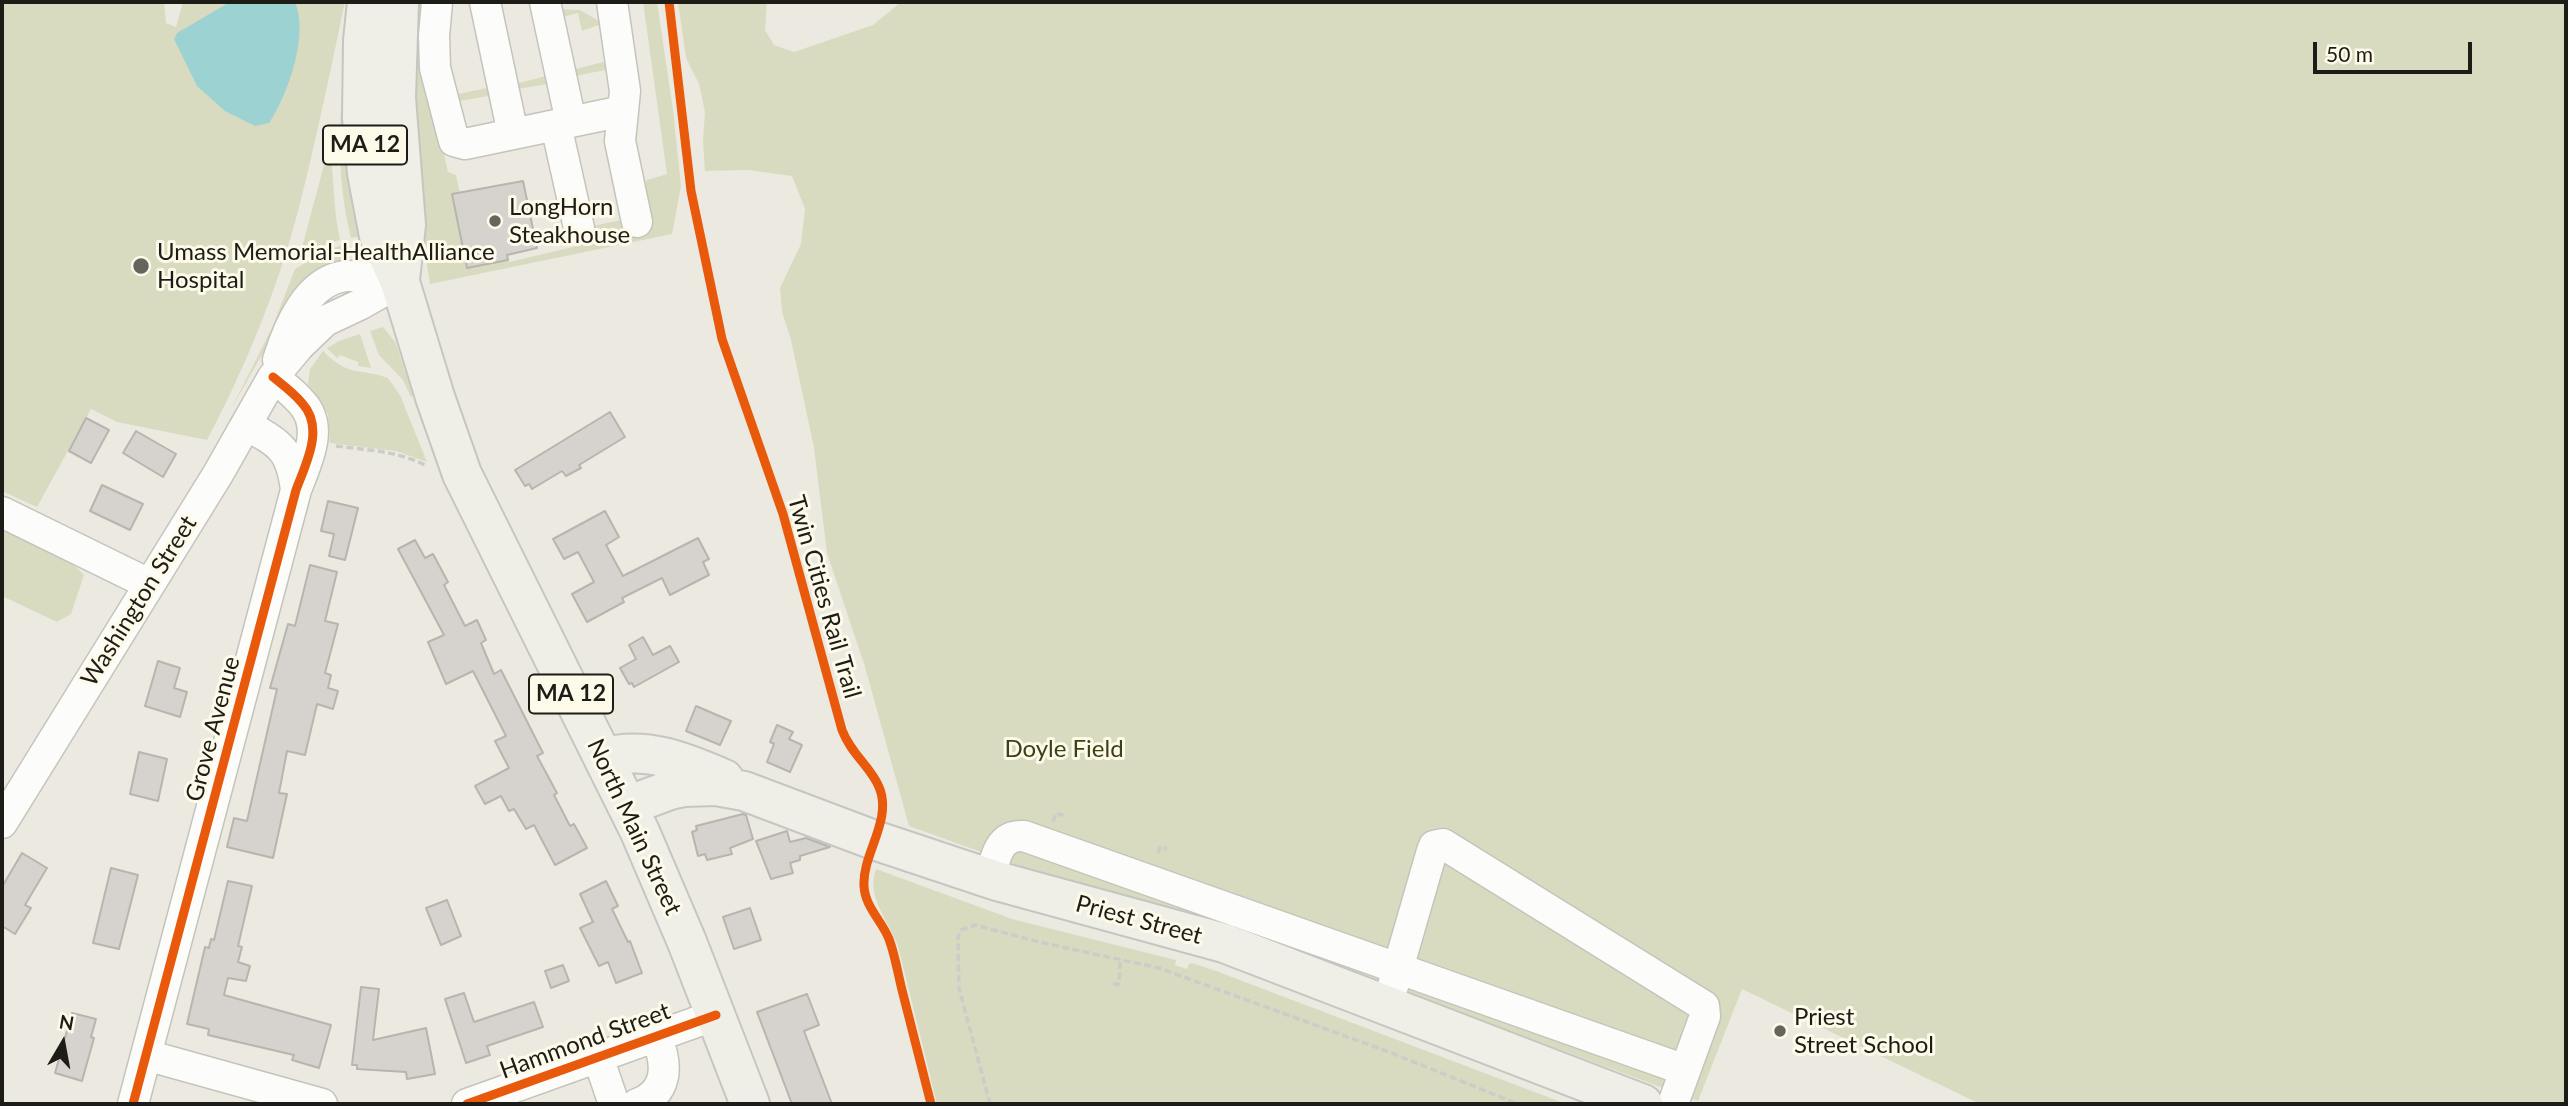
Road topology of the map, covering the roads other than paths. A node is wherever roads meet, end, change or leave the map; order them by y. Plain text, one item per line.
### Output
1 (367, 2) edge
2 (399, 2) edge
3 (437, 2) edge
4 (485, 2) edge
5 (545, 2) edge
6 (612, 2) edge
7 (623, 111) junction
8 (563, 124) junction
9 (513, 134) junction
10 (637, 222) dead end
11 (579, 228) dead end
12 (400, 282) junction
13 (274, 377) junction
14 (246, 425) junction
15 (296, 491) junction
16 (2, 512) edge
17 (149, 584) junction
18 (603, 758) junction
19 (744, 791) junction
20 (626, 806) junction
21 (2, 823) edge
22 (1138, 876) junction
23 (989, 878) junction
24 (1128, 916) junction
25 (1199, 935) junction
26 (1297, 952) junction
27 (1398, 968) junction
28 (1387, 1007) junction
29 (716, 1015) junction
30 (656, 1036) junction
31 (146, 1055) junction
32 (598, 1057) junction
33 (1685, 1070) junction
34 (133, 1104) edge
35 (322, 1104) edge
36 (467, 1104) edge
37 (614, 1104) edge
38 (637, 1104) edge
39 (750, 1104) edge
40 (1643, 1104) edge
41 (1673, 1104) edge

1 - 12 main road, North Main Street / MA 12
2 - 12 main road, North Main Street / MA 12
3 - 9 street
4 - 9 street
5 - 8 street
6 - 7 street
7 - 8 street
7 - 10 street
8 - 9 street
8 - 11 street
12 - 13 street, Washington Street
12 - 18 main road, North Main Street / MA 12
13 - 14 street, Washington Street
13 - 15 street, Grove Avenue
14 - 15 street, Grove Avenue
14 - 17 street, Washington Street
15 - 31 street, Grove Avenue
16 - 17 street
17 - 21 street, Washington Street
18 - 19 main road
18 - 20 main road, North Main Street / MA 12
19 - 20 main road, Priest Street
19 - 23 main road, Priest Street
20 - 29 main road, North Main Street / MA 12
22 - 23 street
22 - 24 street
22 - 25 street
23 - 24 main road, Priest Street
24 - 25 main road, Priest Street
25 - 26 main road, Priest Street
26 - 27 street
26 - 28 main road, Priest Street
27 - 28 street
27 - 33 street
27 - 33 street
28 - 40 main road, Priest Street
29 - 30 street, Hammond Street
29 - 39 main road, North Main Street / MA 12
30 - 32 street, Hammond Street
30 - 38 street
31 - 34 street, Grove Avenue
31 - 35 street
32 - 36 street, Hammond Street
32 - 37 street
33 - 41 street

